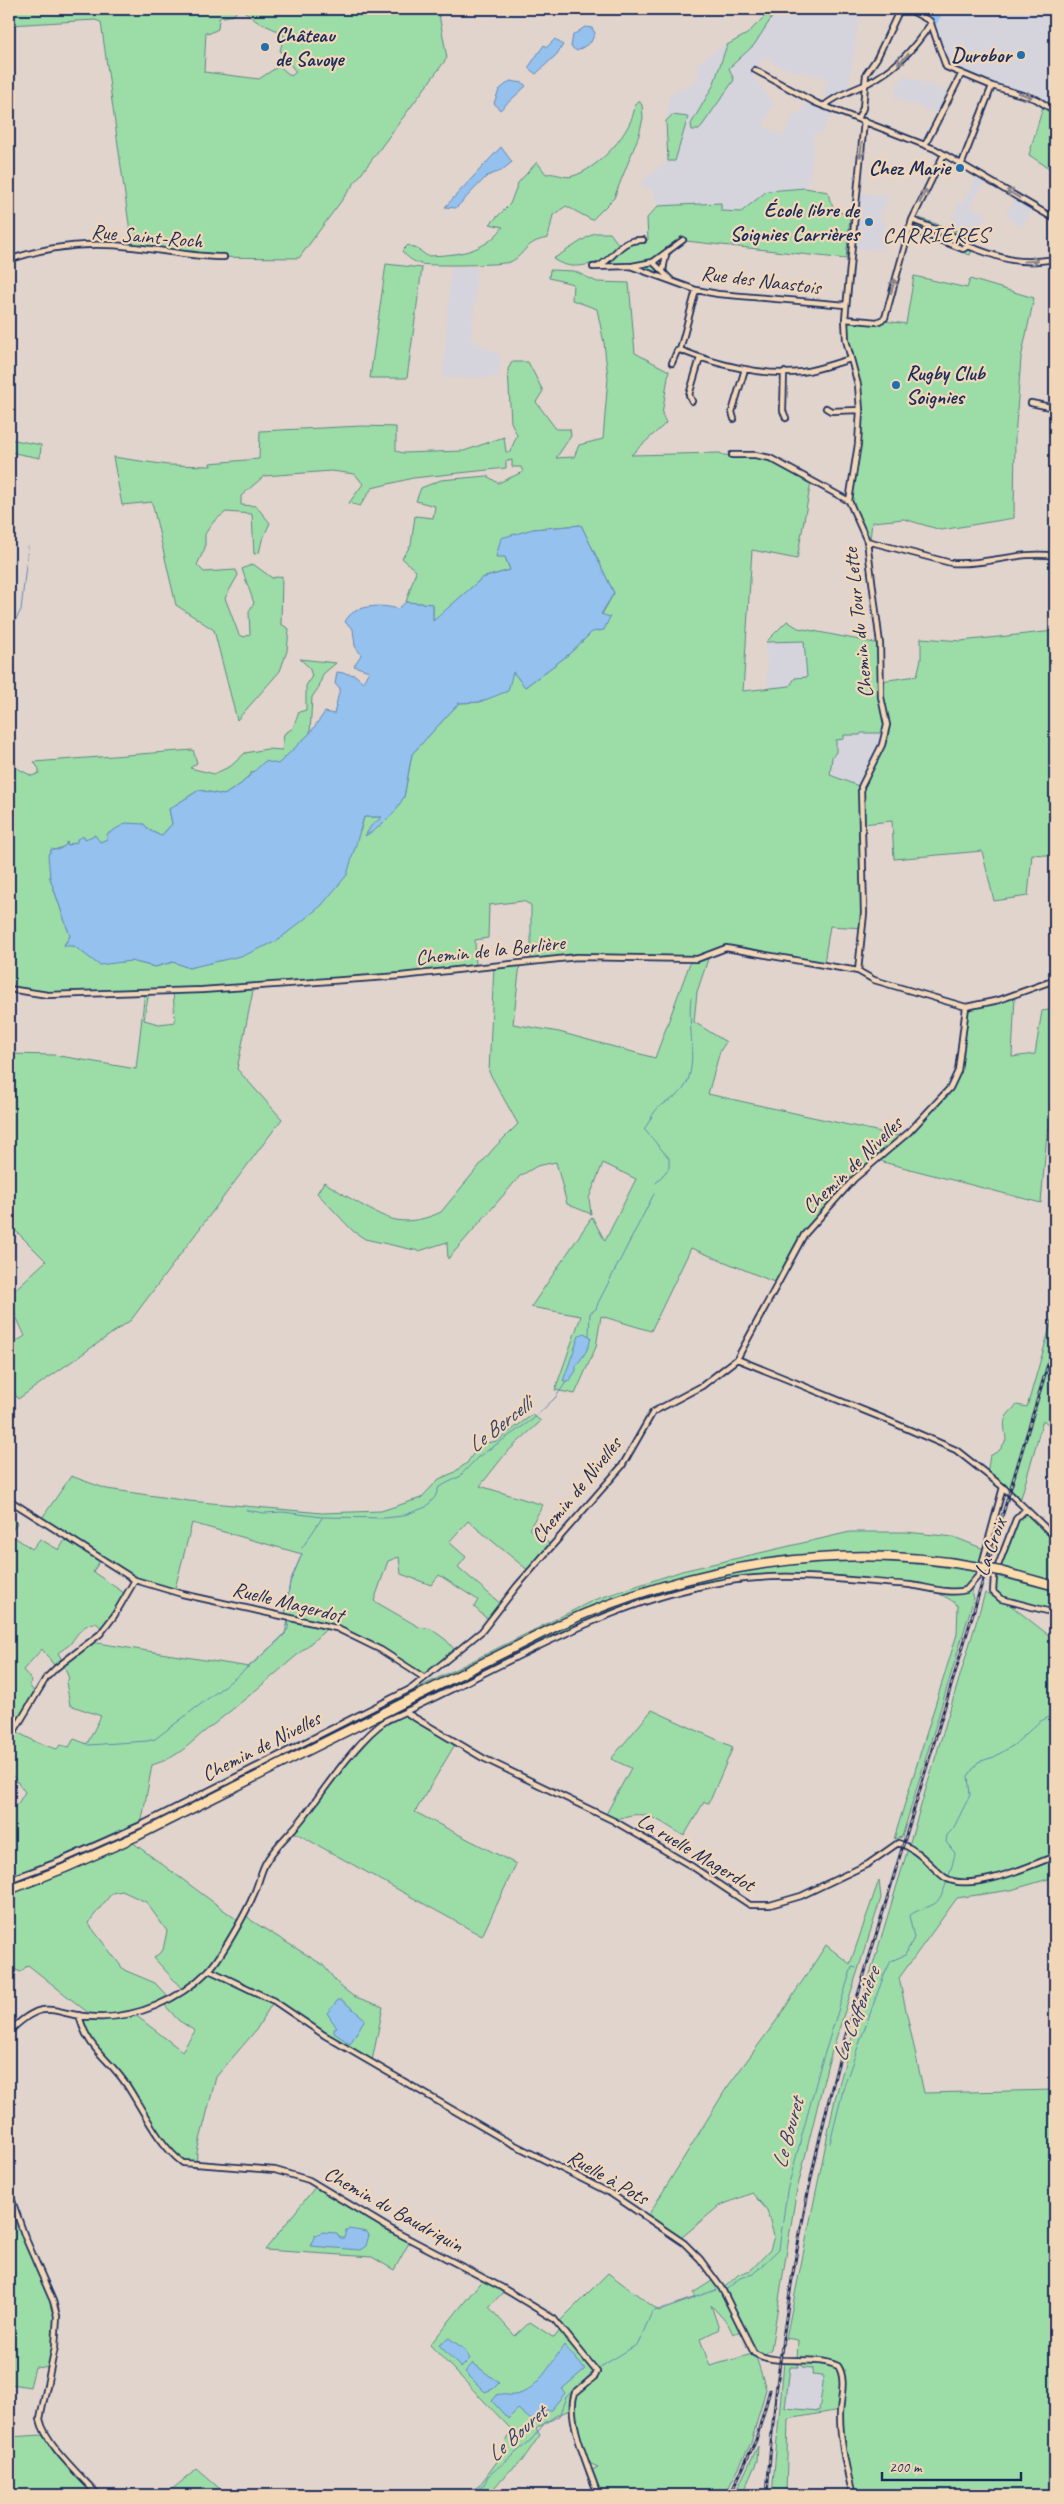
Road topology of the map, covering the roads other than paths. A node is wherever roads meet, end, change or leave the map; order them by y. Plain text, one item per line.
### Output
1 (900, 9) edge
2 (908, 9) edge
3 (931, 22) junction
4 (755, 70) dead end
5 (962, 74) junction
6 (865, 84) junction
7 (992, 86) junction
8 (824, 106) junction
9 (1055, 111) edge
10 (858, 119) junction
11 (864, 121) junction
12 (925, 145) junction
13 (944, 154) junction
14 (962, 164) junction
15 (1055, 219) edge
16 (912, 220) junction
17 (909, 228) junction
18 (643, 240) dead end
19 (682, 240) dead end
20 (968, 246) junction
21 (666, 254) junction
22 (224, 257) dead end
23 (609, 258) junction
24 (1055, 259) edge
25 (9, 260) edge
26 (653, 262) junction
27 (610, 266) junction
28 (630, 266) junction
29 (663, 270) junction
30 (674, 282) junction
31 (696, 290) junction
32 (846, 305) junction
33 (845, 319) junction
34 (680, 350) junction
35 (700, 358) junction
36 (851, 359) junction
37 (672, 363) dead end
38 (745, 369) junction
39 (784, 372) junction
40 (692, 401) dead end
41 (1031, 403) dead end
42 (826, 408) dead end
43 (1055, 408) edge
44 (860, 410) junction
45 (786, 418) dead end
46 (734, 420) dead end
47 (732, 455) dead end
48 (849, 501) junction
49 (867, 541) junction
50 (1055, 556) edge
51 (858, 971) junction
52 (1055, 980) edge
53 (9, 989) edge
54 (966, 1007) junction
55 (737, 1359) junction
56 (1003, 1487) junction
57 (9, 1500) edge
58 (1026, 1509) junction
59 (1055, 1537) edge
60 (135, 1580) junction
61 (1055, 1586) edge
62 (1055, 1613) edge
63 (423, 1678) junction
64 (405, 1712) junction
65 (9, 1740) edge
66 (1055, 1856) edge
67 (9, 1880) edge
68 (9, 1890) edge
69 (210, 1970) junction
70 (79, 2015) junction
71 (9, 2032) edge
72 (9, 2192) edge
73 (1055, 2494) edge
74 (98, 2495) edge
75 (598, 2495) edge
76 (853, 2495) edge
77 (1041, 2495) edge

1 - 6 street
2 - 3 street
3 - 5 street
3 -> 6 street
4 - 8 street
5 - 7 street
5 - 12 street
6 - 8 street
6 - 10 street
7 -> 9 street
7 - 14 street
8 - 10 street
10 - 11 street
11 - 12 street
11 -> 32 street
12 - 13 street
13 - 14 street
16 -> 13 street
15 -> 14 street
16 - 17 street
16 - 20 street
17 - 20 street
33 -> 17 street
18 - 23 street, Rue des Naastois
19 - 21 street, Rue des Naastois
20 -> 24 street
21 - 26 street, Rue des Naastois
21 - 29 street
22 - 25 street, Rue Saint-Roch
23 - 27 street
23 - 27 street, Rue des Naastois
26 - 28 street, Rue des Naastois
26 - 29 street, Rue des Naastois
27 - 28 street, Rue des Naastois
28 - 30 street, Rue des Naastois
29 - 30 street, Rue des Naastois
30 - 31 street, Rue des Naastois
31 - 32 street, Rue des Naastois
31 - 34 street
32 - 33 street
33 - 36 street
34 - 35 street
34 - 37 street
35 - 38 street
35 - 40 street
36 - 39 street
36 - 44 street
38 - 39 street
38 - 46 street
39 - 45 street
41 - 43 street
42 - 44 street
44 - 48 street
47 - 48 street
48 - 49 street, Chemin du Tour Lette
49 - 50 street
49 - 51 street, Chemin du Tour Lette
51 - 53 street, Chemin de la Berlière
51 - 54 street, Chemin de la Berlière
52 - 54 street
54 - 55 street, Chemin de Nivelles
55 - 56 street
55 - 63 street, Chemin de Nivelles
56 - 58 street
56 - 64 street
57 - 60 street, Ruelle Magerdot
58 - 59 street
58 - 62 street, La Croix
60 - 63 street, Ruelle Magerdot
60 - 65 street
61 - 68 highway, bridge
63 - 67 street, Chemin de Nivelles
64 - 66 street, La ruelle Magerdot
64 - 69 street
69 - 70 street
69 - 76 street, Ruelle à Pots
70 - 71 street
70 - 75 street, Chemin du Baudriquin
72 - 74 street
73 - 77 street

